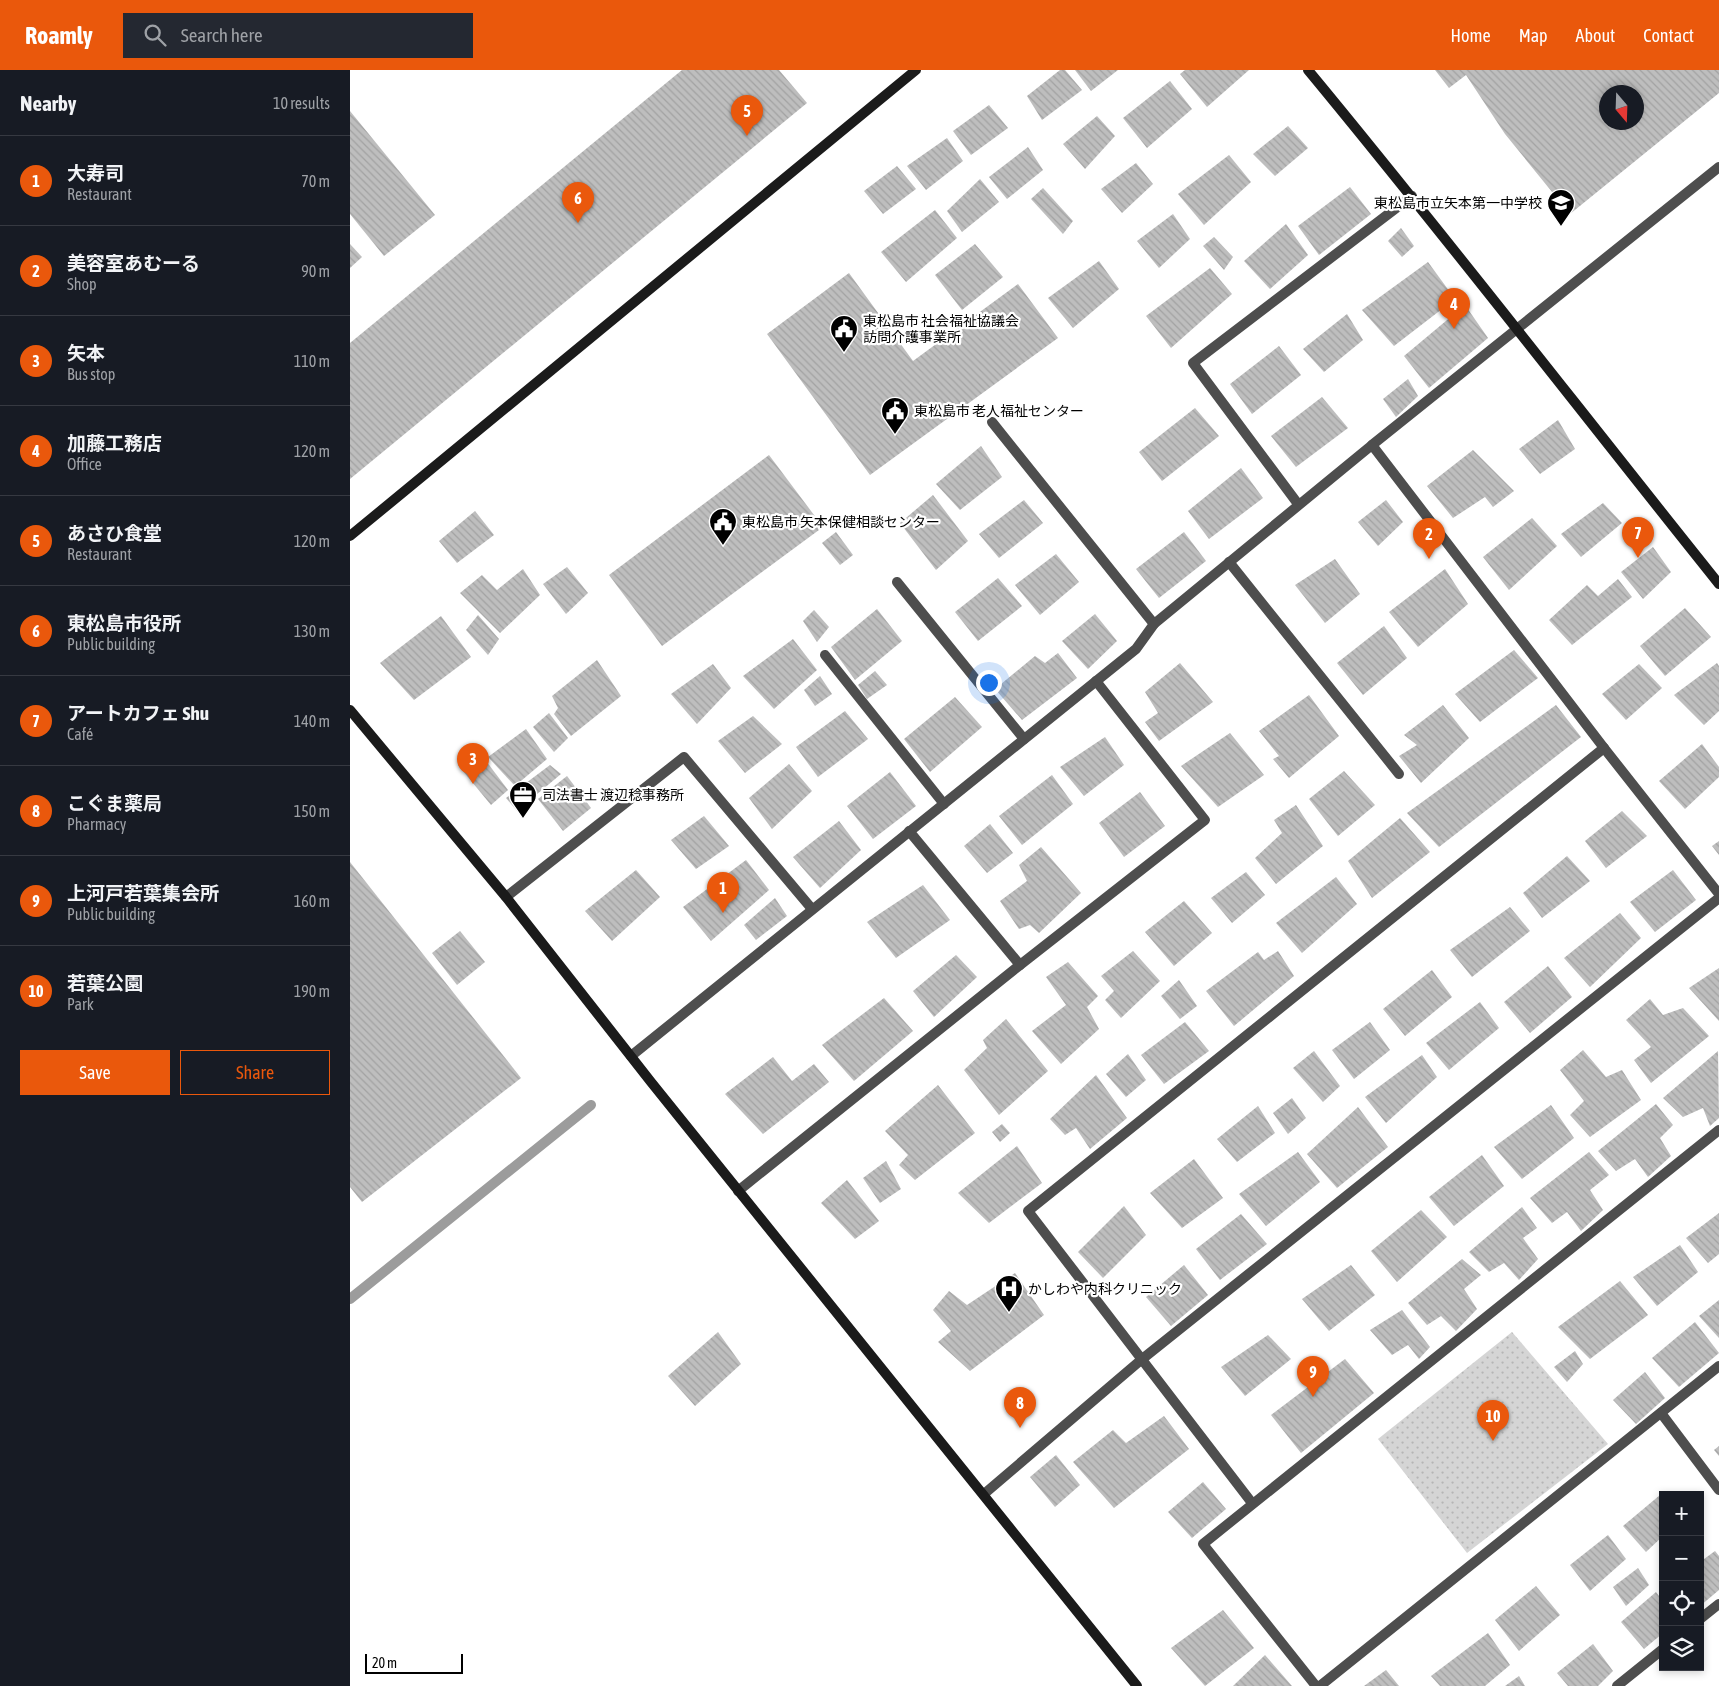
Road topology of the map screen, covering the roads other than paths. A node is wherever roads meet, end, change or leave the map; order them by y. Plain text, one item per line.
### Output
1 (916, 70) edge
2 (1308, 70) edge
3 (1719, 167) edge
4 (1412, 196) junction
5 (1515, 329) junction
6 (992, 422) dead end
7 (1372, 445) junction
8 (1298, 504) junction
9 (350, 536) edge
10 (1228, 562) junction
11 (897, 582) dead end
12 (1719, 584) edge
13 (1154, 624) junction
14 (825, 655) dead end
15 (1096, 681) junction
16 (350, 710) edge
17 (1024, 739) junction
18 (1604, 748) junction
19 (1398, 774) dead end
20 (944, 804) junction
21 (909, 831) junction
22 (1719, 894) edge
23 (506, 897) junction
24 (1719, 898) edge
25 (812, 909) junction
26 (1020, 965) junction
27 (631, 1056) junction
28 (1719, 1130) edge
29 (738, 1190) junction
30 (1141, 1360) junction
31 (1719, 1366) edge
32 (1661, 1413) junction
33 (1719, 1490) edge
34 (984, 1494) junction
35 (1252, 1503) junction
36 (1719, 1604) edge
37 (1704, 1616) edge
38 (1659, 1652) edge
39 (1137, 1686) edge
40 (1316, 1686) edge
41 (1320, 1686) edge
42 (1617, 1686) edge

1 - 9 street
2 - 4 street
3 - 5 street
4 - 5 street
4 - 8 street
5 - 7 street
5 - 12 street
6 - 13 street
7 - 8 street
7 - 18 street
8 - 10 street
10 - 13 street
10 - 19 street
11 - 17 street
13 - 15 street
14 - 20 street
15 - 17 street
15 - 26 street
16 - 23 street
17 - 20 street
18 - 22 street
18 - 30 street
20 - 21 street
21 - 25 street
21 - 26 street
23 - 25 street
23 - 27 street
24 - 30 street
25 - 27 street
26 - 29 street
27 - 29 street
28 - 35 street
29 - 34 street
30 - 34 street
30 - 35 street
31 - 32 street
32 - 33 street
32 - 41 street
34 - 39 street
35 - 40 street
36 - 37 street
38 - 42 street

